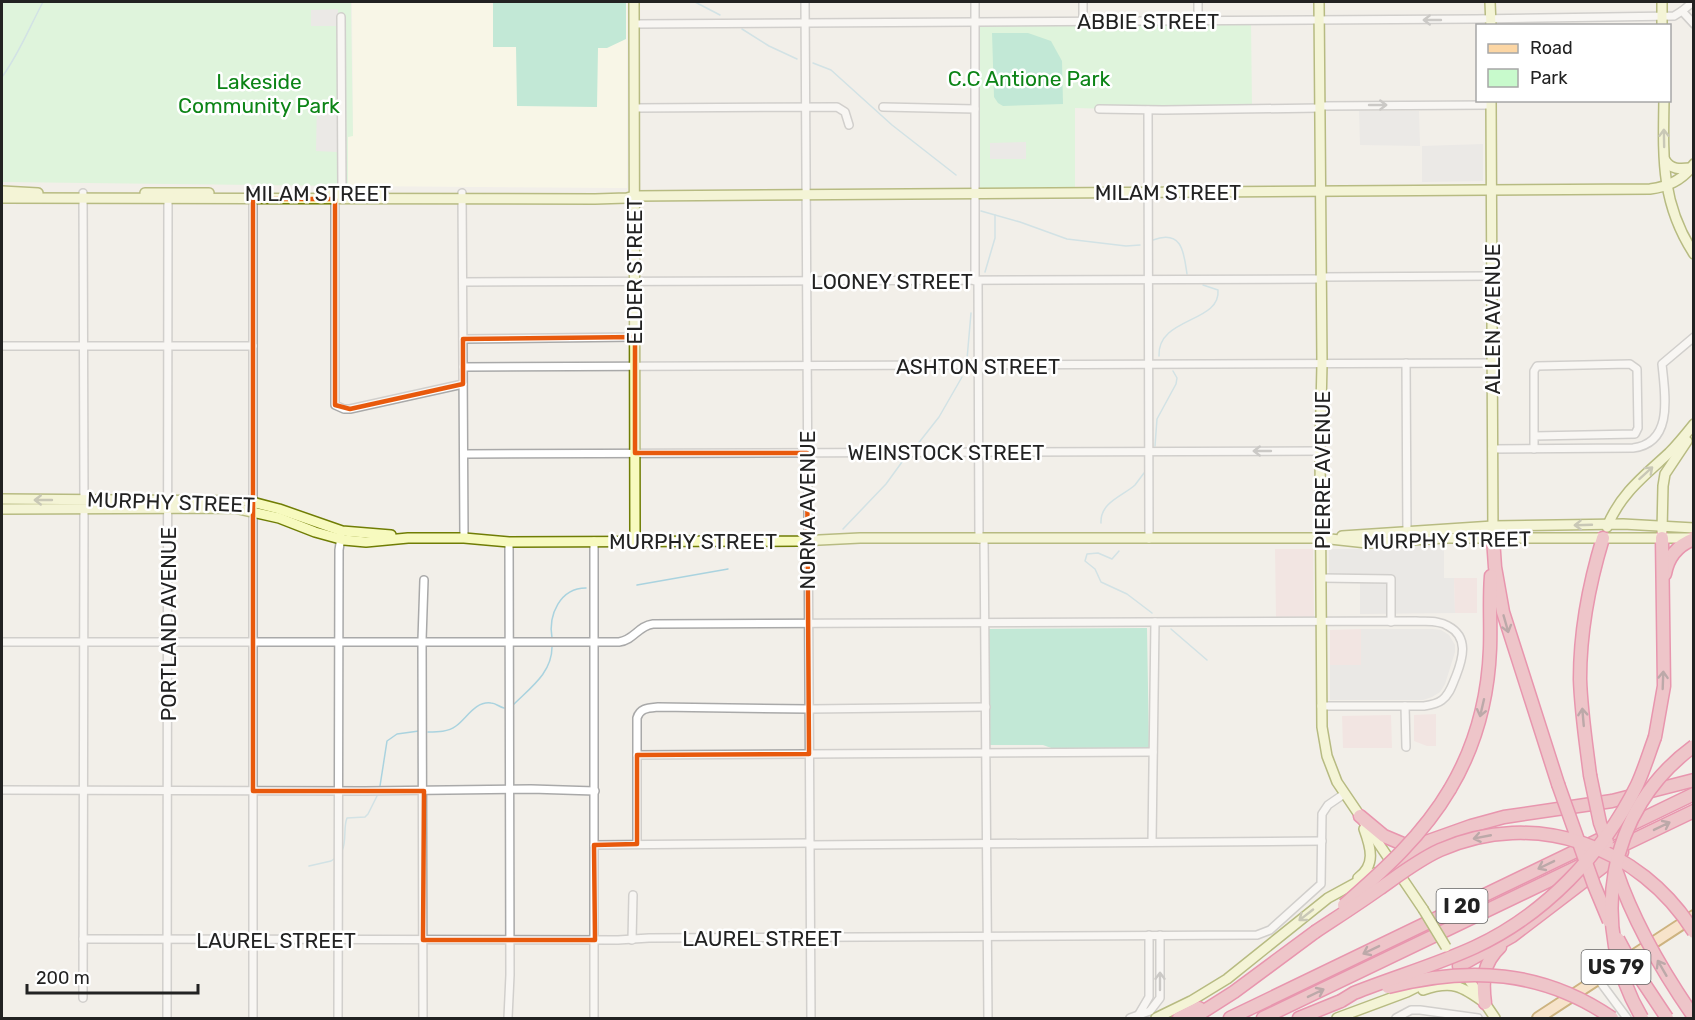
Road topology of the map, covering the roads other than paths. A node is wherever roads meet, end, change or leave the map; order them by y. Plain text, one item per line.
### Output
1 (634, 2) edge
2 (805, 2) edge
3 (975, 2) edge
4 (1083, 2) edge
5 (1198, 2) edge
6 (1319, 2) edge
7 (1490, 2) edge
8 (1662, 2) edge
9 (1693, 2) edge
10 (1682, 11) junction
11 (341, 17) dead end
12 (1319, 20) junction
13 (1198, 21) junction
14 (1662, 21) edge
15 (975, 22) junction
16 (1083, 22) junction
17 (1491, 22) edge
18 (634, 24) junction
19 (805, 24) junction
20 (1694, 24) edge
21 (1664, 102) edge
22 (1491, 103) edge
23 (806, 107) junction
24 (883, 107) dead end
25 (1320, 107) junction
26 (634, 108) junction
27 (975, 109) junction
28 (1099, 109) dead end
29 (1148, 110) junction
30 (849, 125) dead end
31 (1665, 160) junction
32 (1692, 166) edge
33 (1666, 185) junction
34 (1491, 190) junction
35 (2, 191) edge
36 (1319, 191) junction
37 (1148, 192) junction
38 (974, 193) junction
39 (806, 194) junction
40 (337, 195) junction
41 (84, 196) junction
42 (168, 196) junction
43 (253, 196) junction
44 (462, 196) junction
45 (634, 196) junction
46 (2, 198) edge
47 (1694, 254) edge
48 (1491, 276) junction
49 (1322, 278) junction
50 (1149, 280) junction
51 (634, 281) junction
52 (806, 281) junction
53 (976, 281) junction
54 (463, 282) junction
55 (1694, 337) edge
56 (635, 338) junction
57 (463, 339) junction
58 (84, 345) junction
59 (2, 346) edge
60 (168, 346) junction
61 (253, 346) junction
62 (1406, 363) junction
63 (1492, 363) junction
64 (1322, 364) junction
65 (978, 366) junction
66 (1148, 366) junction
67 (463, 367) junction
68 (806, 367) junction
69 (635, 368) junction
70 (463, 384) junction
71 (1694, 424) edge
72 (1694, 431) edge
73 (1534, 436) junction
74 (1492, 449) junction
75 (1534, 449) junction
76 (1148, 451) junction
77 (1320, 451) junction
78 (978, 452) junction
79 (464, 453) junction
80 (635, 453) junction
81 (807, 453) junction
82 (2, 500) edge
83 (84, 504) junction
84 (168, 504) junction
85 (253, 507) junction
86 (2, 509) edge
87 (1608, 524) junction
88 (1694, 528) edge
89 (1662, 532) junction
90 (341, 535) junction
91 (1407, 536) junction
92 (1493, 536) junction
93 (464, 538) junction
94 (1321, 538) junction
95 (1603, 538) junction
96 (981, 539) junction
97 (1149, 539) junction
98 (1694, 539) edge
99 (808, 540) junction
100 (594, 541) junction
101 (636, 541) junction
102 (509, 542) junction
103 (1322, 578) junction
104 (424, 580) dead end
105 (1663, 586) junction
106 (985, 622) junction
107 (1155, 622) junction
108 (1322, 622) junction
109 (1391, 622) junction
110 (808, 623) junction
111 (2, 642) edge
112 (84, 642) junction
113 (253, 642) junction
114 (338, 642) junction
115 (510, 642) junction
116 (595, 642) junction
117 (168, 643) junction
118 (423, 643) junction
119 (1321, 706) junction
120 (1405, 706) junction
121 (986, 707) junction
122 (809, 709) junction
123 (1694, 746) edge
124 (1406, 747) dead end
125 (1153, 752) junction
126 (986, 753) junction
127 (809, 754) junction
128 (637, 755) junction
129 (1694, 780) edge
130 (2, 790) edge
131 (84, 790) junction
132 (168, 790) junction
133 (338, 790) junction
134 (509, 790) junction
135 (253, 791) junction
136 (424, 791) junction
137 (595, 791) junction
138 (1344, 794) junction
139 (1694, 794) edge
140 (1694, 811) edge
141 (1360, 816) junction
142 (1448, 834) junction
143 (1642, 836) junction
144 (1322, 841) junction
145 (1152, 842) junction
146 (987, 843) junction
147 (637, 844) junction
148 (810, 844) junction
149 (594, 845) junction
150 (1611, 855) junction
151 (1392, 864) junction
152 (1335, 894) junction
153 (633, 895) dead end
154 (1694, 916) edge
155 (1315, 932) junction
156 (1694, 932) edge
157 (1149, 935) junction
158 (1160, 935) junction
159 (987, 936) junction
160 (1512, 936) junction
161 (811, 937) junction
162 (84, 939) junction
163 (167, 940) junction
164 (253, 940) junction
165 (338, 940) junction
166 (423, 940) junction
167 (509, 940) junction
168 (595, 940) junction
169 (632, 940) junction
170 (1459, 966) junction
171 (1255, 976) junction
172 (1598, 979) junction
173 (84, 998) dead end
174 (1341, 1001) junction
175 (1381, 1003) junction
176 (1485, 1003) junction
177 (1139, 1014) junction
178 (1694, 1017) edge
179 (167, 1018) edge
180 (253, 1018) edge
181 (338, 1018) edge
182 (423, 1018) edge
183 (508, 1018) edge
184 (594, 1018) edge
185 (811, 1018) edge
186 (988, 1018) edge
187 (1130, 1018) edge
188 (1156, 1018) edge
189 (1179, 1018) edge
190 (1193, 1018) edge
191 (1230, 1018) edge
192 (1263, 1018) edge
193 (1299, 1018) edge
194 (1337, 1018) edge
195 (1396, 1018) edge
196 (1478, 1018) edge
197 (1495, 1018) edge
198 (1538, 1018) edge
199 (1612, 1018) edge
200 (1627, 1018) edge
201 (1642, 1018) edge
202 (1666, 1018) edge

1 - 18 street, ELDER STREET
2 - 19 street, NORMA AVENUE
3 - 15 street
4 - 16 street
5 - 13 street
6 - 12 street, PIERRE AVENUE
7 - 17 street
8 - 14 street
9 - 10 street
10 - 14 street, ABBIE STREET
10 - 20 street
11 - 40 street
12 - 13 street, ABBIE STREET
17 -> 12 street, ABBIE STREET
12 - 25 street, PIERRE AVENUE
13 - 16 street, ABBIE STREET
14 - 17 street, ABBIE STREET
15 - 16 street, ABBIE STREET
15 - 19 street, ABBIE STREET
15 - 27 street
18 - 19 street, ABBIE STREET
18 - 26 street, ELDER STREET
19 - 23 street, NORMA AVENUE
31 -> 21 street
25 -> 22 street
22 - 34 street, ALLEN AVENUE
23 - 26 street
23 - 30 street
23 - 39 street, NORMA AVENUE
24 - 27 street
25 - 29 street
25 - 36 street, PIERRE AVENUE
26 - 45 street, ELDER STREET
27 - 38 street
28 - 29 street
29 - 37 street
31 - 32 street
31 - 33 street
32 - 33 street, MILAM STREET
33 - 34 street, MILAM STREET
33 - 47 street
34 - 36 street, MILAM STREET
34 - 48 street, ALLEN AVENUE
35 - 41 street, MILAM STREET
36 - 37 street, MILAM STREET
36 - 49 street, PIERRE AVENUE
37 - 38 street, MILAM STREET
37 - 50 street
38 - 39 street, MILAM STREET
38 - 53 street
39 - 45 street, MILAM STREET
39 - 52 street, NORMA AVENUE
40 - 43 street, MILAM STREET
40 - 44 street, MILAM STREET
40 - 70 street
41 - 42 street, MILAM STREET
41 - 46 street, MILAM STREET
41 - 58 street
42 - 43 street, MILAM STREET
42 - 60 street, PORTLAND AVENUE
43 - 61 street
44 - 45 street, MILAM STREET
44 - 54 street
45 - 51 street, ELDER STREET
48 - 49 street, LOONEY STREET
48 - 63 street, ALLEN AVENUE
49 - 50 street, LOONEY STREET
49 - 64 street, PIERRE AVENUE
50 - 53 street, LOONEY STREET
50 - 66 street
51 - 52 street, LOONEY STREET
51 - 54 street, LOONEY STREET
51 - 56 street, ELDER STREET
52 - 53 street, LOONEY STREET
52 - 68 street, NORMA AVENUE
53 - 65 street
54 - 57 street
55 - 75 street
56 - 57 street
56 - 69 street, ELDER STREET
57 - 67 street
58 - 59 street
58 - 60 street
58 - 83 street
60 - 61 street
60 - 84 street, PORTLAND AVENUE
61 - 85 street
62 - 63 street, ASHTON STREET
62 - 64 street, ASHTON STREET
62 - 91 street
63 - 74 street, ALLEN AVENUE
64 - 66 street, ASHTON STREET
64 - 77 street, PIERRE AVENUE
65 - 66 street, ASHTON STREET
65 - 68 street, ASHTON STREET
65 - 78 street
66 - 76 street
67 - 69 street, ASHTON STREET
67 - 70 street
68 - 69 street, ASHTON STREET
68 - 81 street, NORMA AVENUE
69 - 80 street, ELDER STREET
70 - 79 street
87 -> 71 street
72 - 89 street
73 - 73 street
73 - 75 street
74 - 75 street
74 - 92 street, ALLEN AVENUE
77 -> 76 street, WEINSTOCK STREET
76 - 78 street, WEINSTOCK STREET
76 - 97 street
77 - 94 street, PIERRE AVENUE
78 - 81 street, WEINSTOCK STREET
78 - 96 street
79 - 80 street, WEINSTOCK STREET
79 - 93 street
80 - 81 street, WEINSTOCK STREET
80 - 101 street, ELDER STREET
81 - 99 street, NORMA AVENUE
83 -> 82 street, MURPHY STREET
83 - 84 street, MURPHY STREET
83 - 86 street, MURPHY STREET
83 - 112 street
84 - 85 street, MURPHY STREET
84 - 117 street, PORTLAND AVENUE
85 - 90 street, MURPHY STREET
85 - 113 street
87 - 89 street, MURPHY STREET
87 -> 92 street, MURPHY STREET
87 - 95 street
88 - 89 street, MURPHY STREET
89 - 95 street, MURPHY STREET
89 - 98 street, MURPHY STREET
89 - 105 highway
90 - 93 street, MURPHY STREET
90 - 114 street
91 - 92 street, MURPHY STREET
91 - 94 street, MURPHY STREET
92 - 95 street, MURPHY STREET
92 -> 155 highway, bridge
92 -> 202 highway, bridge
93 - 102 street, MURPHY STREET
94 - 97 street, MURPHY STREET
94 - 103 street, PIERRE AVENUE
150 -> 95 highway, bridge
96 - 97 street, MURPHY STREET
96 - 99 street, MURPHY STREET
96 - 106 street
98 - 105 highway
99 - 101 street, MURPHY STREET
99 - 110 street, NORMA AVENUE
100 - 101 street, MURPHY STREET
100 - 102 street, MURPHY STREET
100 - 116 street
102 - 115 street
103 - 108 street, PIERRE AVENUE
103 - 109 street, MURPHY STREET
104 - 118 street
174 -> 105 highway, bridge
106 - 107 street
106 - 110 street
106 - 121 street
107 - 108 street
107 - 125 street
108 - 109 street
108 - 119 street, PIERRE AVENUE
109 - 120 street
110 - 116 street
110 - 122 street, NORMA AVENUE
111 - 112 street
112 - 117 street
112 - 131 street
113 - 114 street
113 - 117 street
113 - 135 street
114 - 118 street
114 - 133 street
115 - 116 street
115 - 118 street
115 - 134 street
116 - 137 street
117 - 132 street, PORTLAND AVENUE
118 - 136 street
119 - 120 street
119 - 138 street, PIERRE AVENUE
120 - 124 street
121 - 122 street
121 - 126 street
122 - 127 street, NORMA AVENUE
122 - 128 street
123 - 201 highway, bridge
125 - 126 street
125 - 145 street
126 - 127 street
126 - 146 street
127 - 128 street
127 - 148 street, NORMA AVENUE
128 - 147 street
129 - 142 highway
130 - 131 street
131 - 132 street
131 - 162 street
132 - 135 street
132 - 163 street, PORTLAND AVENUE
133 - 135 street
133 - 136 street
133 - 165 street
134 - 136 street
134 - 137 street
134 - 167 street
135 - 164 street
136 - 166 street
137 - 149 street
138 - 141 street, PIERRE AVENUE
138 - 144 street, LAUREL STREET
139 -> 191 highway, I 20
143 -> 140 highway, I 20
141 - 142 highway
141 - 151 street, PIERRE AVENUE
141 - 152 street
142 - 151 highway
143 - 160 highway
192 -> 143 highway, I 20
144 - 145 street
144 - 158 street, LAUREL STREET
145 - 146 street
146 - 148 street
146 - 159 street
147 - 148 street
147 - 149 street
148 - 161 street, NORMA AVENUE
149 - 168 street
150 -> 155 highway, bridge
150 - 156 highway, bridge
178 -> 150 highway, bridge
151 - 152 street
151 - 170 street, PIERRE AVENUE, bridge
152 -> 188 street
153 - 169 street
154 - 172 main road, US 79
155 - 171 highway
157 - 158 street, LAUREL STREET
157 - 159 street, LAUREL STREET
157 - 177 street
177 -> 158 street
159 - 161 street, LAUREL STREET
159 - 186 street
160 - 170 highway
160 - 176 highway
161 - 169 street, LAUREL STREET
161 - 185 street, NORMA AVENUE
162 - 163 street, LAUREL STREET
162 - 173 street
163 - 164 street, LAUREL STREET
163 - 179 street, PORTLAND AVENUE
164 - 165 street, LAUREL STREET
164 - 180 street
165 - 166 street, LAUREL STREET
165 - 181 street
166 - 167 street, LAUREL STREET
166 - 182 street
167 - 168 street, LAUREL STREET
167 - 183 street
168 - 169 street, LAUREL STREET
168 - 184 street
170 - 175 street
170 - 176 street, PIERRE AVENUE
171 - 189 highway
171 - 190 highway
172 - 198 main road, US 79
172 - 200 street
174 - 193 highway
174 - 199 highway, bridge
175 - 176 street
175 - 194 street
176 - 197 street, PIERRE AVENUE
177 - 187 street
195 - 196 street

